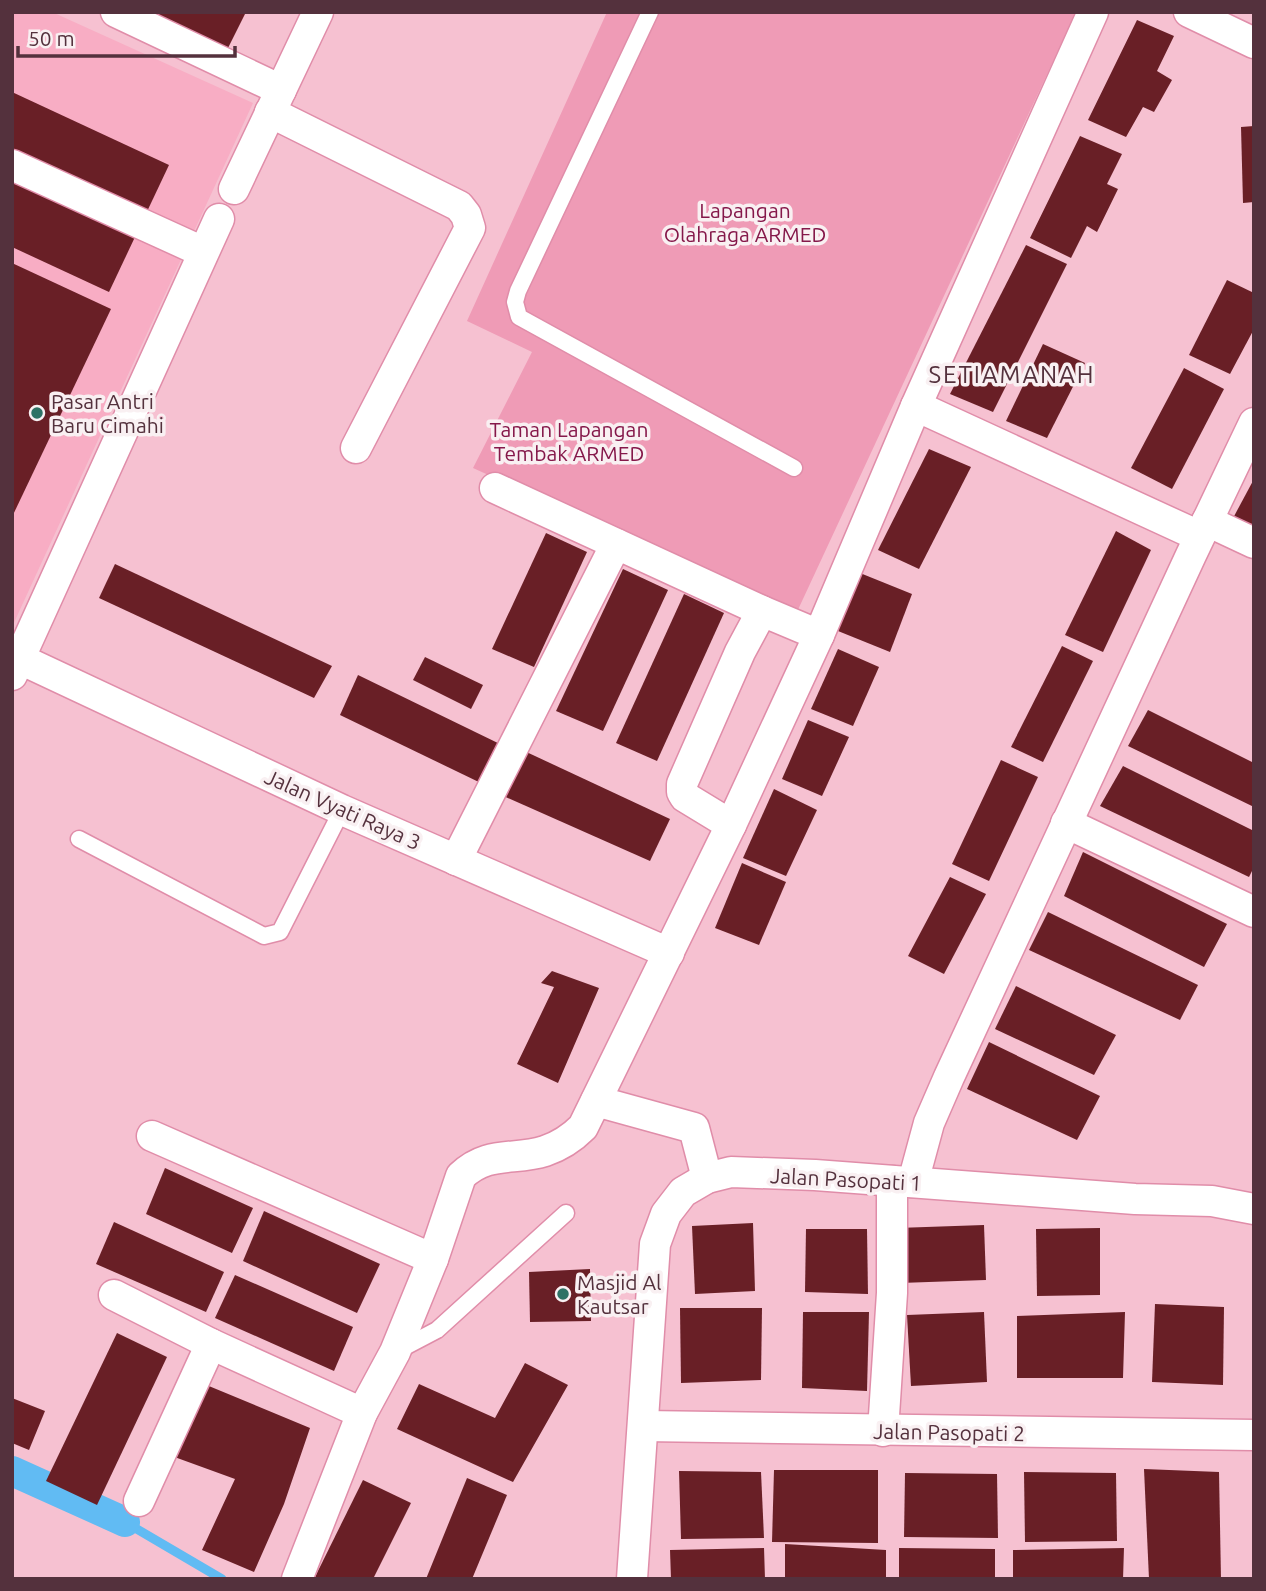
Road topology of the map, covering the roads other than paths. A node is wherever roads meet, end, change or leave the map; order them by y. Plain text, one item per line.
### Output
1 (116, 12) edge
2 (318, 12) edge
3 (650, 12) edge
4 (1093, 12) edge
5 (1189, 12) edge
6 (1254, 43) edge
7 (276, 101) junction
8 (12, 165) edge
9 (234, 189) dead end
10 (219, 219) dead end
11 (202, 252) junction
12 (916, 406) junction
13 (1254, 424) edge
14 (356, 448) dead end
15 (794, 468) dead end
16 (495, 488) dead end
17 (1203, 528) junction
18 (1254, 542) edge
19 (616, 544) junction
20 (762, 611) junction
21 (820, 635) junction
22 (19, 649) edge
23 (342, 810) junction
24 (1066, 823) junction
25 (731, 825) junction
26 (79, 839) dead end
27 (456, 860) junction
28 (1254, 912) edge
29 (669, 953) junction
30 (596, 1101) junction
31 (152, 1136) dead end
32 (706, 1178) junction
33 (903, 1181) junction
34 (1254, 1209) edge
35 (566, 1213) dead end
36 (433, 1259) junction
37 (114, 1295) dead end
38 (211, 1344) junction
39 (395, 1352) junction
40 (362, 1413) junction
41 (644, 1426) junction
42 (883, 1431) junction
43 (1254, 1435) edge
44 (139, 1501) dead end
45 (297, 1579) edge
46 (632, 1579) edge

1 - 7 street
2 - 7 street
3 - 15 lane
4 - 12 street
5 - 6 street
7 - 9 street
7 - 14 street
8 - 11 street
10 - 11 street
11 - 22 street
12 - 17 street
12 - 21 street
13 - 17 street
16 - 19 street
17 - 18 street
17 - 24 street
19 - 20 street
19 - 27 street
20 - 21 street
20 - 25 street
21 - 25 street
22 - 23 street, Jalan Vyati Raya 3
23 - 26 lane
23 - 27 street, Jalan Vyati Raya 3
24 - 28 street
24 - 33 street
25 - 29 street
27 - 29 street, Jalan Vyati Raya 3
29 - 30 street
30 - 32 street
30 - 36 street
31 - 36 street
32 - 33 street, Jalan Pasopati 1
32 - 41 street, Jalan Pasopati 1
33 - 34 street, Jalan Pasopati 1
33 - 42 street
35 - 39 lane
36 - 39 street
37 - 38 street
38 - 40 street
38 - 44 street
39 - 40 street
40 - 45 street
41 - 42 street, Jalan Pasopati 2
41 - 46 street, Jalan Pasopati 1
42 - 43 street, Jalan Pasopati 2

